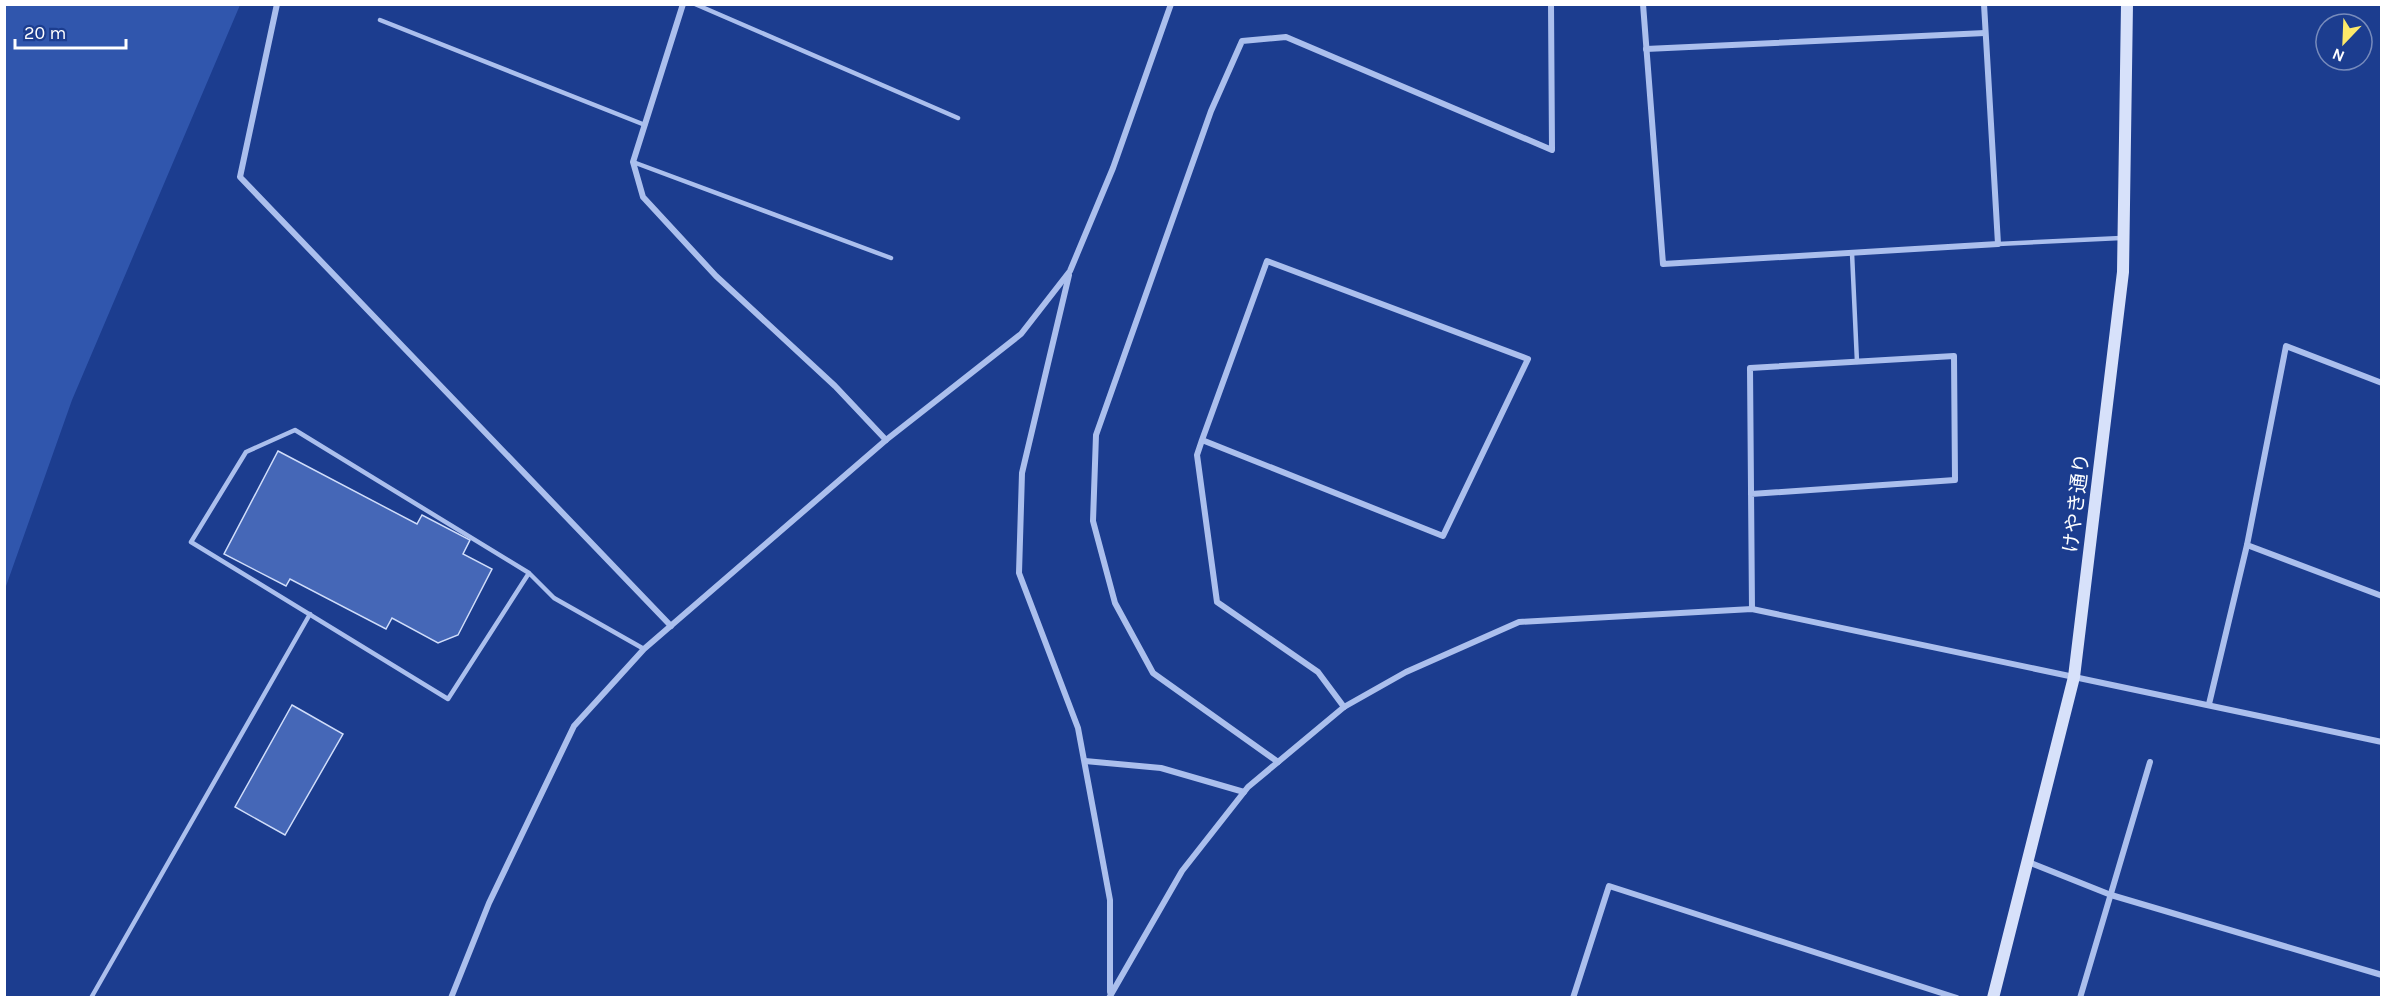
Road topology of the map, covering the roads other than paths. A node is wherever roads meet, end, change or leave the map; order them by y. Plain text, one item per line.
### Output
1 (277, 4) edge
2 (683, 4) edge
3 (695, 4) edge
4 (1171, 4) edge
5 (1551, 4) edge
6 (1643, 4) edge
7 (1984, 4) edge
8 (2127, 4) edge
9 (380, 20) dead end
10 (1985, 33) junction
11 (1646, 49) junction
12 (958, 118) dead end
13 (645, 125) junction
14 (633, 162) junction
15 (2124, 238) junction
16 (1998, 244) junction
17 (1852, 253) junction
18 (891, 258) dead end
19 (1070, 271) junction
20 (1857, 362) junction
21 (2382, 383) edge
22 (886, 440) junction
23 (1202, 441) junction
24 (1751, 494) junction
25 (2247, 544) junction
26 (529, 573) junction
27 (2382, 596) edge
28 (1752, 609) junction
29 (310, 614) junction
30 (671, 626) junction
31 (644, 649) junction
32 (2074, 677) junction
33 (2209, 704) junction
34 (1344, 707) junction
35 (2382, 742) edge
36 (1085, 761) junction
37 (1278, 762) junction
38 (2150, 762) dead end
39 (1244, 792) junction
40 (2027, 862) junction
41 (2111, 896) junction
42 (2382, 975) edge
43 (1110, 995) edge
44 (91, 998) edge
45 (451, 998) edge
46 (1573, 998) edge
47 (1957, 998) edge
48 (1993, 998) edge
49 (2080, 998) edge

1 - 30 street
2 - 13 street
3 - 12 lane
4 - 19 street
5 - 37 street
6 - 11 street
7 - 10 street
8 - 15 street, けやき通り
9 - 13 lane
10 - 11 street
10 - 16 street
11 - 17 street
13 - 14 street
14 - 18 lane
14 - 22 street
15 - 16 lane
15 - 32 street, けやき通り
16 - 17 street
17 - 20 lane
19 - 22 street
19 - 36 street
20 - 24 street
20 - 24 street
21 - 25 street
22 - 30 street
23 - 23 street
23 - 34 street
24 - 28 street
25 - 27 street
25 - 33 street
26 - 29 lane
26 - 29 lane
26 - 31 lane
28 - 32 street
28 - 34 street
29 - 44 lane
30 - 31 street
31 - 45 street
32 - 33 street
32 - 40 street, けやき通り
33 - 35 street
34 - 37 street
36 - 39 street
36 - 43 street
37 - 39 street
38 - 41 street
39 - 43 street
40 - 41 street
40 - 48 street, けやき通り
41 - 42 street
41 - 49 street
46 - 47 street

